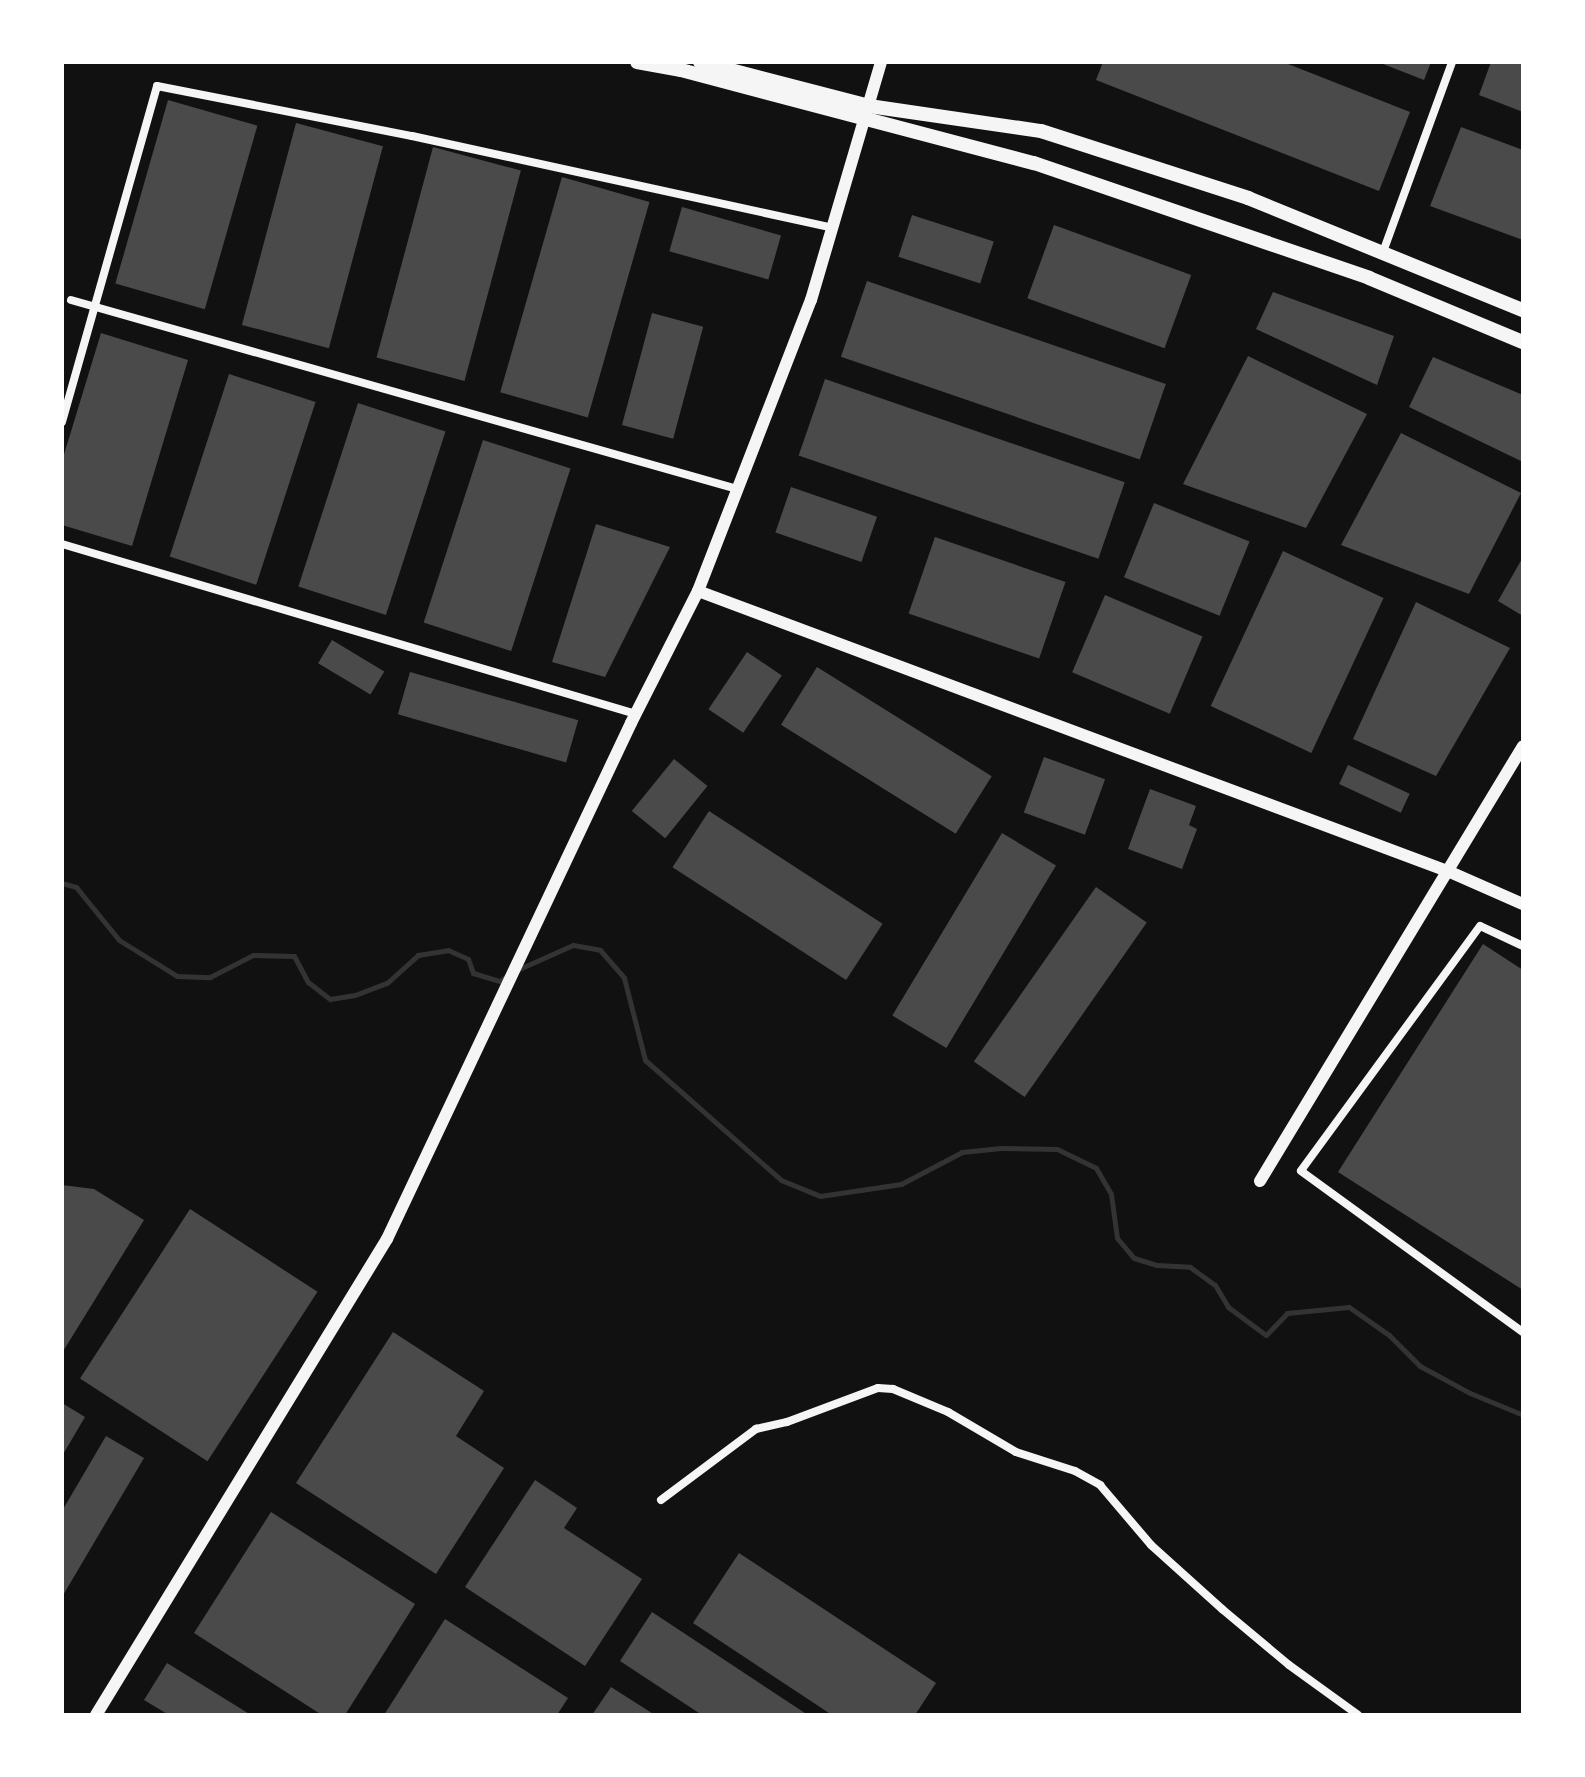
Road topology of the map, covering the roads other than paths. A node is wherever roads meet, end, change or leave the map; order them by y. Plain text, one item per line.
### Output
1 (637, 62) edge
2 (700, 62) edge
3 (881, 62) edge
4 (1452, 62) edge
5 (867, 113) junction
6 (833, 228) junction
7 (1383, 252) junction
8 (71, 300) dead end
9 (95, 307) junction
10 (1523, 310) edge
11 (1523, 342) edge
12 (62, 422) edge
13 (737, 489) junction
14 (62, 544) edge
15 (698, 591) junction
16 (636, 714) junction
17 (1523, 746) edge
18 (1450, 872) junction
19 (1523, 904) edge
20 (1523, 946) edge
21 (1260, 1181) dead end
22 (1523, 1332) edge
23 (661, 1500) dead end
24 (96, 1715) edge
25 (1358, 1715) edge

1 - 5 main road
2 - 5 main road
3 - 5 street
4 - 7 street
5 - 6 street
5 - 7 main road
5 - 11 main road
6 - 9 street
6 - 13 street
7 - 10 main road
8 - 9 street
9 - 12 street
9 - 13 street
13 - 15 street
14 - 16 street
15 - 16 street
15 - 18 street
16 - 24 street
17 - 18 street
18 - 19 street
18 - 21 street
20 - 22 street
23 - 25 street

